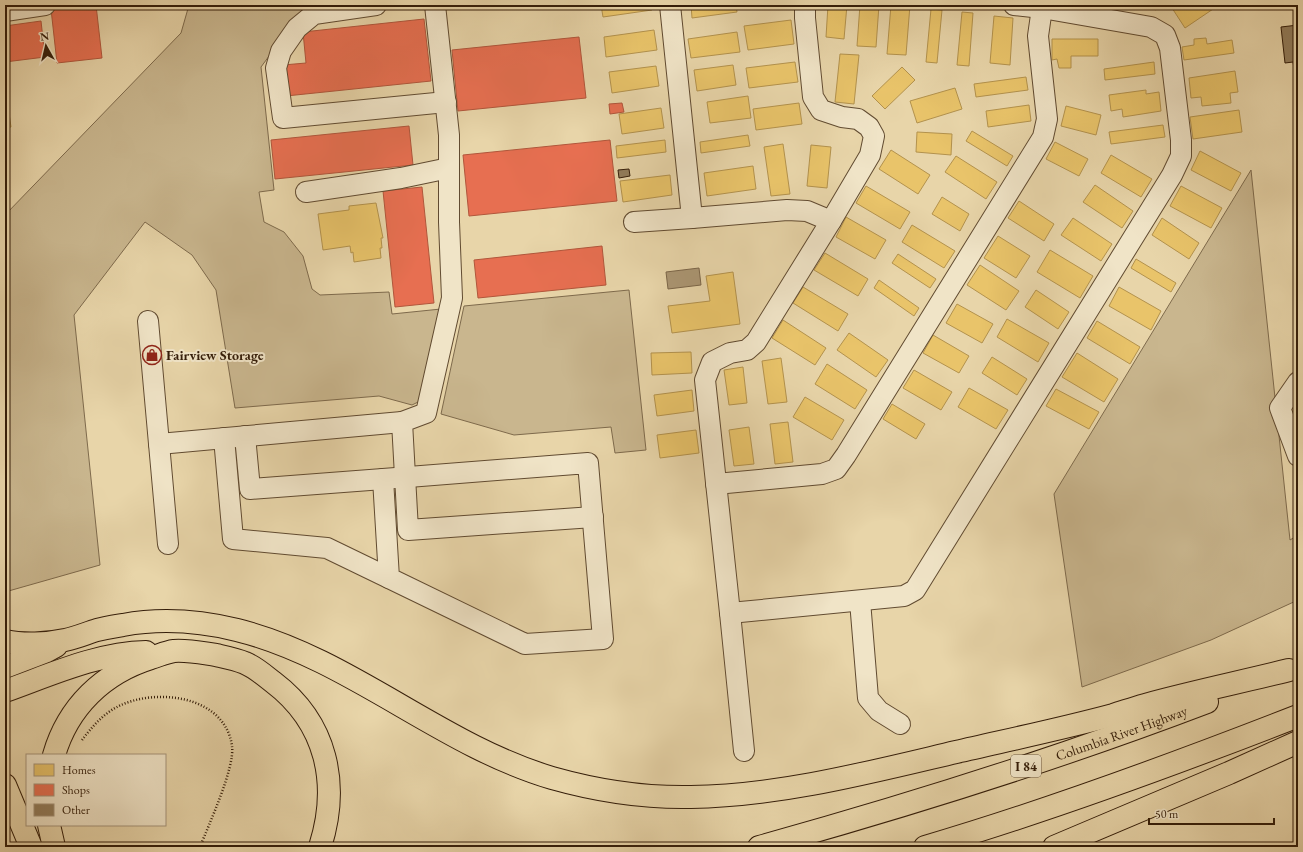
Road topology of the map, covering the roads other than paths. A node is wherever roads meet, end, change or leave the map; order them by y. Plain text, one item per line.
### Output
1 (45, 5) edge
2 (376, 5) edge
3 (435, 5) edge
4 (670, 5) edge
5 (805, 5) edge
6 (1014, 5) edge
7 (1042, 8) junction
8 (5, 11) edge
9 (446, 102) junction
10 (449, 168) junction
11 (306, 192) dead end
12 (692, 218) junction
13 (831, 221) junction
14 (634, 222) dead end
15 (148, 320) dead end
16 (1298, 382) edge
17 (402, 422) junction
18 (245, 436) junction
19 (224, 438) junction
20 (159, 444) junction
21 (1298, 456) edge
22 (405, 477) junction
23 (383, 479) junction
24 (716, 484) junction
25 (593, 517) junction
26 (168, 544) dead end
27 (389, 578) junction
28 (860, 601) junction
29 (730, 613) junction
30 (66, 640) junction
31 (5, 641) edge
32 (173, 652) junction
33 (5, 668) edge
34 (1293, 668) edge
35 (5, 691) edge
36 (1298, 716) edge
37 (900, 724) dead end
38 (1298, 742) edge
39 (744, 751) dead end
40 (54, 754) edge
41 (5, 785) edge
42 (49, 826) edge
43 (31, 847) edge
44 (54, 847) edge
45 (320, 847) edge
46 (759, 847) edge
47 (925, 847) edge
48 (1054, 847) edge

1 - 8 lane
2 - 9 lane
3 - 9 lane
4 - 12 lane
5 - 13 lane
6 - 7 lane
7 - 24 lane
7 - 28 lane
9 - 10 lane
10 - 11 lane
10 - 17 lane
12 - 13 lane
12 - 14 lane
13 - 24 lane
15 - 20 lane
16 - 21 lane
17 - 18 lane
17 - 22 lane
18 - 19 lane
18 - 23 lane
19 - 20 lane
19 - 27 lane
20 - 26 lane
22 - 23 lane
22 - 25 lane
22 - 25 lane
23 - 27 lane
24 - 29 lane
25 - 27 lane
28 - 29 lane
28 - 37 lane
29 - 39 lane
30 - 31 main road
30 - 33 main road
30 - 34 main road
32 - 35 main road
32 - 40 main road
32 - 45 main road
34 - 46 main road, Columbia River Highway / I 84
36 - 47 main road
38 - 48 main road
41 - 43 main road
42 - 44 main road

